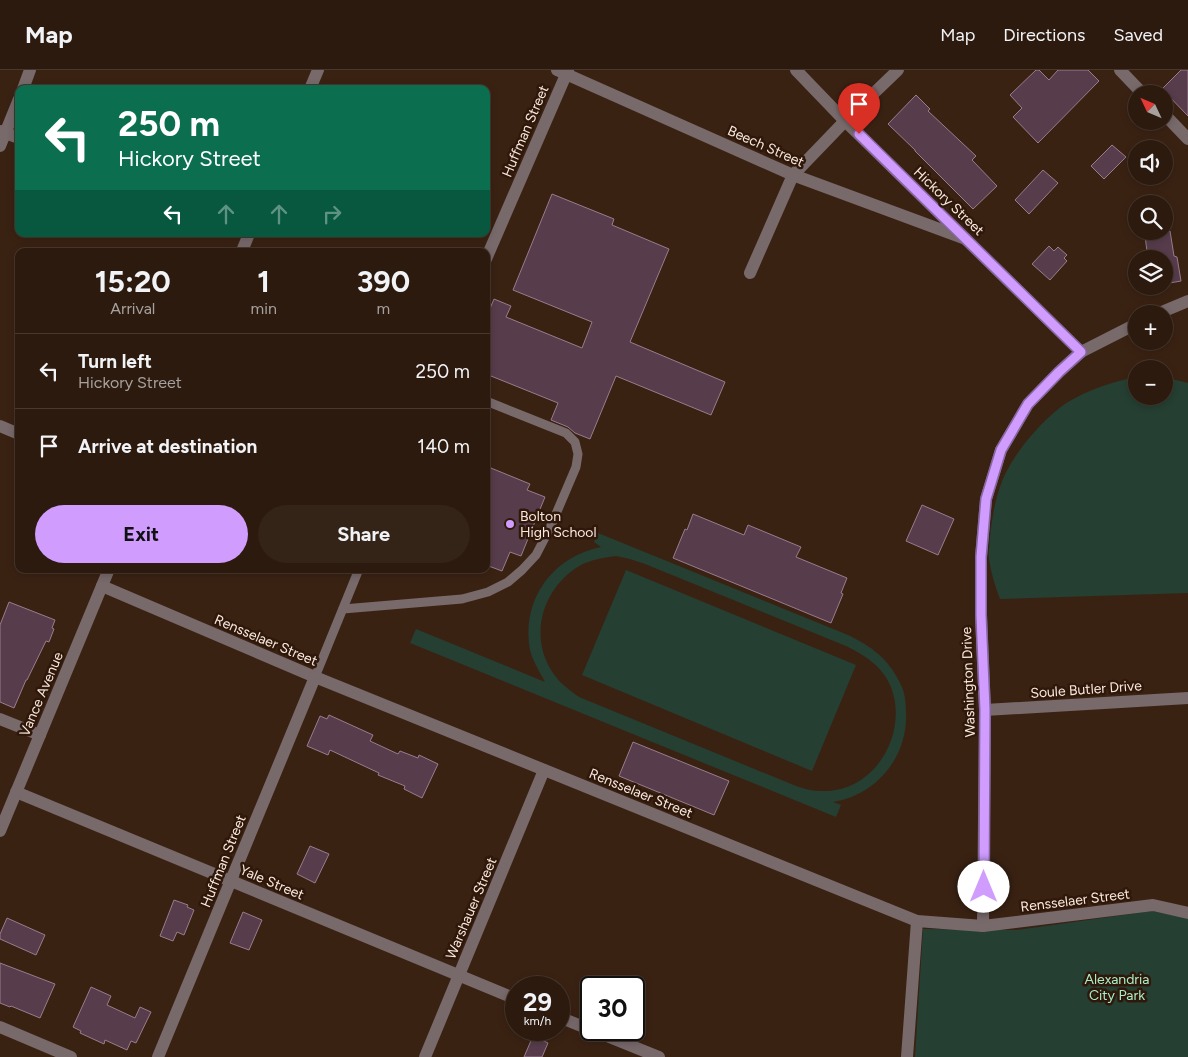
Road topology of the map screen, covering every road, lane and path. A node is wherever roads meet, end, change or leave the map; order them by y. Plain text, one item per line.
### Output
1 (30, 70) edge
2 (318, 70) edge
3 (796, 70) edge
4 (898, 70) edge
5 (1120, 70) edge
6 (564, 71) edge
7 (24, 85) edge
8 (312, 85) edge
9 (1134, 85) edge
10 (15, 107) edge
11 (845, 121) junction
12 (1173, 123) edge
13 (3, 132) edge
14 (15, 136) edge
15 (1188, 139) edge
16 (0, 146) edge
17 (793, 175) junction
18 (966, 240) junction
19 (490, 249) edge
20 (750, 273) dead end
21 (1188, 301) edge
22 (1173, 308) edge
23 (1128, 328) edge
24 (1081, 352) junction
25 (490, 403) edge
26 (0, 426) edge
27 (15, 432) edge
28 (107, 573) edge
29 (357, 573) edge
30 (102, 586) junction
31 (343, 609) junction
32 (315, 677) junction
33 (1188, 698) edge
34 (985, 710) junction
35 (0, 719) edge
36 (40, 735) junction
37 (544, 770) junction
38 (16, 792) junction
39 (0, 831) edge
40 (231, 881) junction
41 (1188, 913) edge
42 (917, 921) junction
43 (984, 926) junction
44 (459, 976) junction
45 (505, 995) edge
46 (0, 1027) edge
47 (619, 1041) edge
48 (72, 1057) edge
49 (158, 1057) edge
50 (425, 1057) edge
51 (659, 1057) edge
52 (907, 1057) edge

1 - 7 street
2 - 8 street
3 - 11 street, Hickory Street
4 - 11 street
5 - 9 street
6 - 17 street, Beech Street
6 - 19 street, Huffman Street
10 - 13 street
11 - 17 street
11 - 18 street, Hickory Street
12 - 15 street
13 - 14 street
13 - 16 street
17 - 18 street, Beech Street
17 - 20 street
18 - 24 street, Hickory Street
21 - 22 street
23 - 24 street, Washington Drive
24 - 34 street, Washington Drive
25 - 31 lane
26 - 27 street
28 - 30 street, Vance Avenue
29 - 31 lane
30 - 32 street, Rensselaer Street
30 - 36 street, Vance Avenue
31 - 32 lane
32 - 37 street, Rensselaer Street
32 - 40 street, Huffman Street
33 - 34 street, Soule Butler Drive
34 - 43 street, Washington Drive
35 - 36 street
36 - 38 street, Vance Avenue
37 - 42 street, Rensselaer Street
37 - 44 street, Warshauer Street
38 - 39 street, Vance Avenue
38 - 40 street, Yale Street
40 - 44 street, Yale Street
40 - 49 street, Huffman Street
41 - 43 street, Rensselaer Street
42 - 43 street, Rensselaer Street
42 - 52 street
44 - 45 street, Yale Street
44 - 50 street, Warshauer Street
46 - 48 street
47 - 51 street

